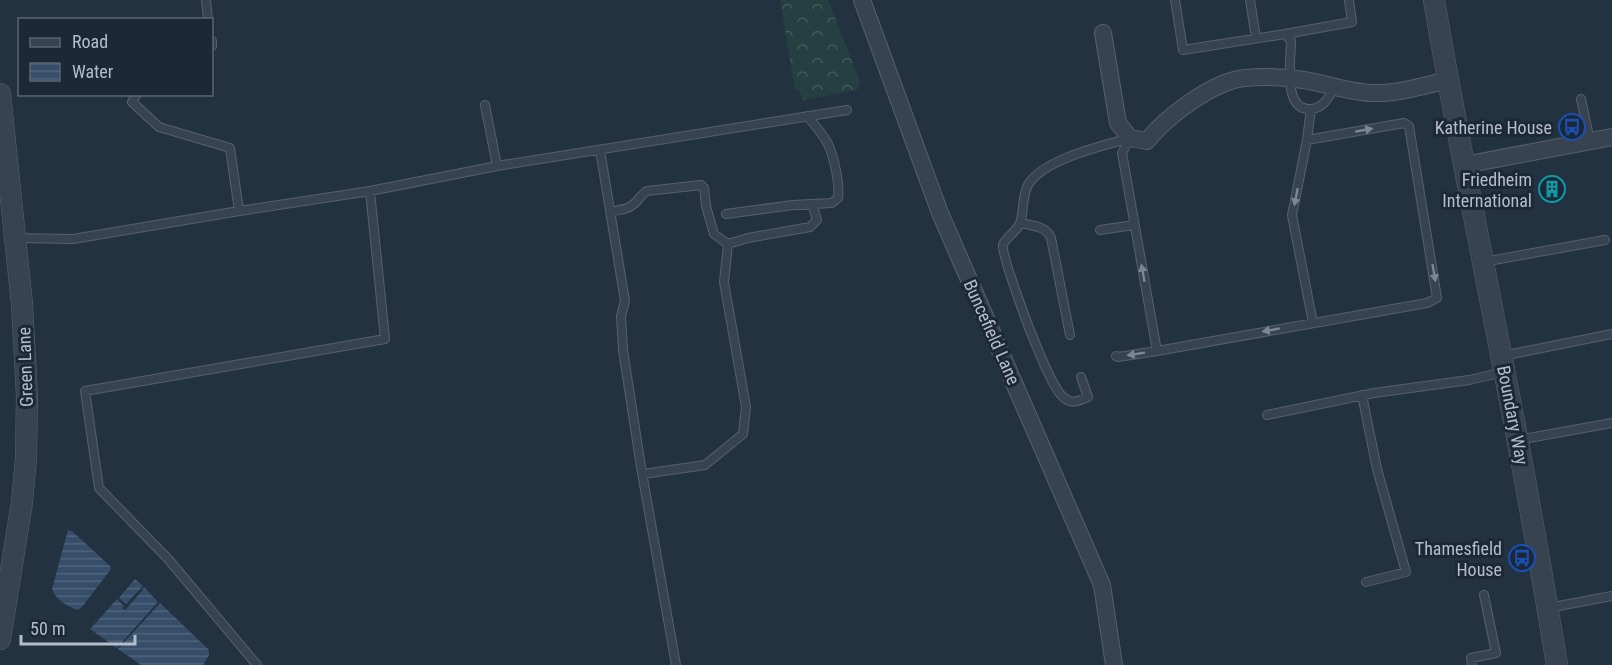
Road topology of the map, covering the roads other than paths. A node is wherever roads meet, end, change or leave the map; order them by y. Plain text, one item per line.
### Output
1 (206, 0) edge
2 (862, 0) edge
3 (1175, 0) edge
4 (1250, 0) edge
5 (1348, 0) edge
6 (1434, 0) edge
7 (208, 18) edge
8 (1104, 33) dead end
9 (1285, 34) junction
10 (1256, 38) junction
11 (1290, 78) junction
12 (1448, 80) junction
13 (1334, 87) junction
14 (0, 94) edge
15 (136, 96) edge
16 (1581, 99) dead end
17 (485, 105) dead end
18 (1311, 109) junction
19 (847, 110) dead end
20 (807, 117) junction
21 (1612, 137) edge
22 (1130, 138) junction
23 (1307, 140) junction
24 (1590, 141) junction
25 (600, 150) junction
26 (1464, 165) junction
27 (497, 166) junction
28 (370, 191) junction
29 (812, 204) junction
30 (239, 211) junction
31 (610, 212) junction
32 (726, 214) dead end
33 (1021, 223) junction
34 (1134, 225) junction
35 (1100, 230) dead end
36 (15, 238) junction
37 (1605, 240) dead end
38 (728, 244) junction
39 (1482, 262) junction
40 (1313, 323) junction
41 (1070, 334) dead end
42 (1612, 334) edge
43 (1157, 351) junction
44 (1116, 356) dead end
45 (1503, 364) junction
46 (1081, 377) dead end
47 (1362, 395) junction
48 (1267, 415) dead end
49 (1612, 423) edge
50 (1518, 440) junction
51 (643, 474) junction
52 (1366, 582) dead end
53 (1484, 595) dead end
54 (1612, 596) edge
55 (1548, 608) junction
56 (0, 639) edge
57 (257, 665) edge
58 (676, 665) edge
59 (1114, 665) edge
60 (1472, 665) edge
61 (1557, 665) edge

1 - 7 lane
2 - 59 street, Buncefield Lane
3 - 10 lane
4 - 10 lane
5 - 9 lane
6 - 12 street, Boundary Way
8 - 22 street
9 - 10 lane
9 - 11 lane
11 - 13 street
11 - 18 lane
11 - 22 street
12 - 13 street
12 - 26 street, Boundary Way
13 - 18 lane
14 - 36 street, Green Lane
15 - 30 lane
16 - 24 lane
17 - 27 lane
18 - 23 lane
19 - 20 lane
20 - 25 lane
20 - 29 lane
21 - 24 street
22 - 33 lane
22 - 34 lane
23 -> 40 lane
23 -> 40 lane
24 - 26 street
25 - 27 lane
25 - 31 lane
26 - 39 street, Boundary Way
27 - 28 lane
28 - 30 lane
28 - 57 lane
29 - 32 lane
29 - 38 lane
30 - 36 lane
31 - 38 lane
31 - 51 lane
33 - 41 lane
33 - 46 lane
34 - 35 lane
43 -> 34 lane
36 - 56 street, Green Lane
37 - 39 lane
38 - 51 lane
39 - 45 street, Boundary Way
40 -> 43 lane
42 - 45 lane
43 -> 44 lane
45 - 47 lane
45 - 50 street, Boundary Way
47 - 48 lane
47 - 52 lane
49 - 50 lane
50 - 55 street, Boundary Way
51 - 58 lane
53 - 60 lane
54 - 55 lane
55 - 61 street, Boundary Way

